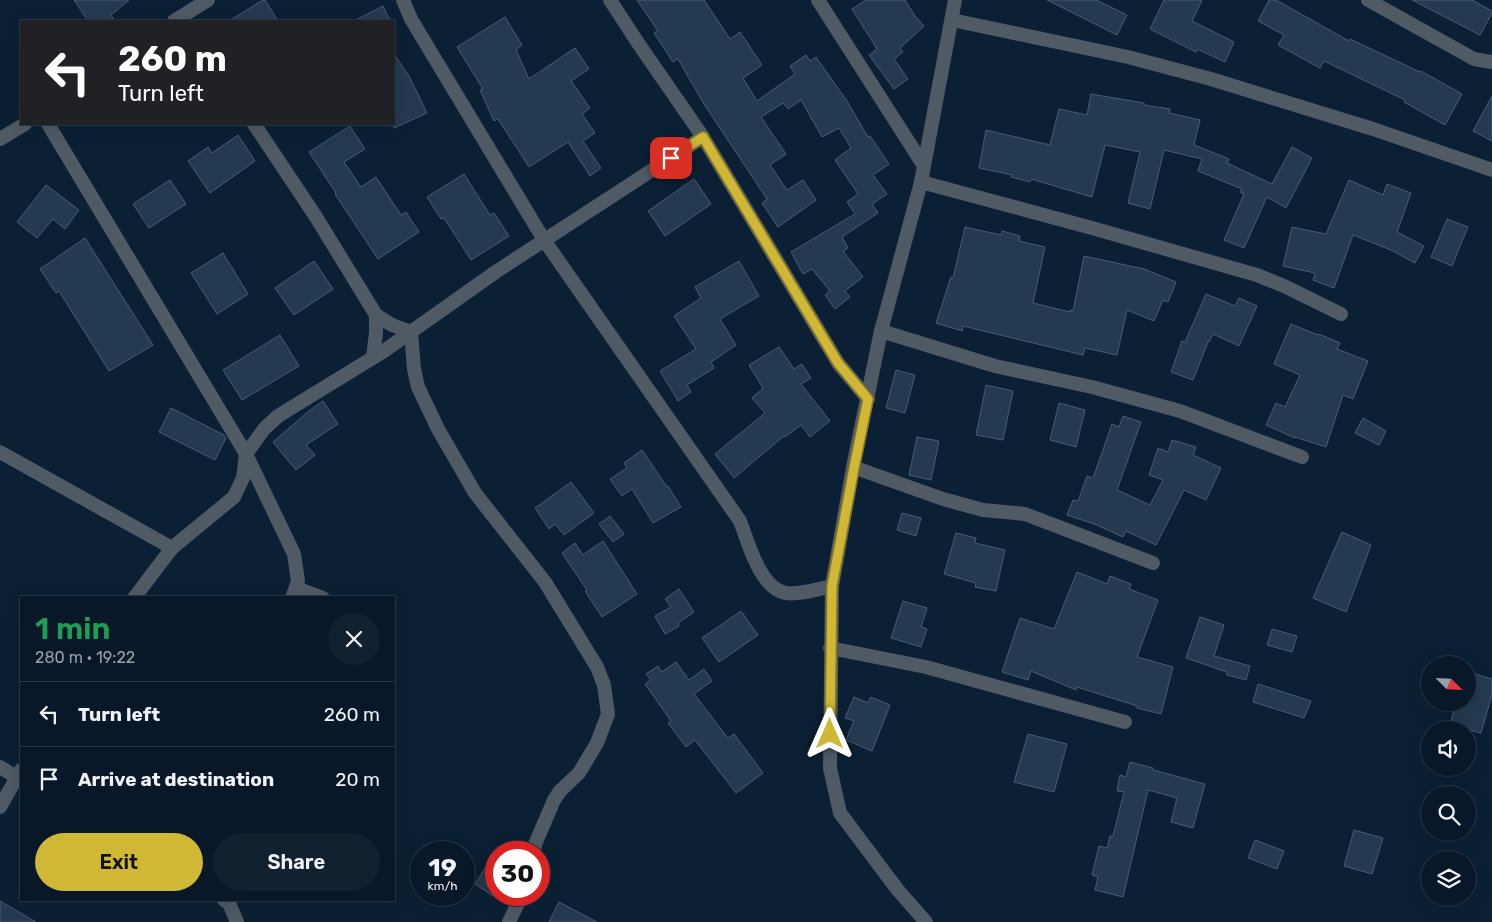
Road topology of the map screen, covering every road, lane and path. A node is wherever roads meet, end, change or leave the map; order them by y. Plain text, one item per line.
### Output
1 (208, 0) edge
2 (402, 0) edge
3 (610, 0) edge
4 (818, 0) edge
5 (955, 0) edge
6 (1368, 0) edge
7 (188, 18) edge
8 (952, 20) junction
9 (1492, 62) edge
10 (23, 125) edge
11 (49, 125) edge
12 (255, 125) edge
13 (703, 137) junction
14 (0, 139) edge
15 (924, 166) junction
16 (1492, 170) edge
17 (921, 182) junction
18 (544, 240) junction
19 (1340, 314) dead end
20 (376, 315) junction
21 (881, 331) junction
22 (411, 332) junction
23 (373, 357) junction
24 (868, 399) junction
25 (0, 452) edge
26 (246, 454) junction
27 (1302, 457) dead end
28 (854, 468) junction
29 (172, 548) junction
30 (1154, 563) dead end
31 (832, 586) junction
32 (294, 593) edge
33 (136, 596) edge
34 (311, 596) edge
35 (830, 648) junction
36 (1125, 722) dead end
37 (0, 767) edge
38 (20, 776) edge
39 (0, 807) edge
40 (536, 841) edge
41 (226, 901) edge
42 (517, 906) edge
43 (237, 922) edge
44 (509, 922) edge
45 (926, 922) edge

1 - 7 street
2 - 18 street
3 - 13 street
4 - 15 street
5 - 8 street
6 - 9 street
8 - 15 street
8 - 16 street
10 - 14 street
11 - 26 street
12 - 20 street
13 - 18 street
13 - 24 street
15 - 17 street
17 - 19 street
17 - 21 street
18 - 22 street
18 - 31 street
20 - 22 street
20 - 23 street
21 - 24 street
21 - 27 street
22 - 23 street
22 - 40 street
23 - 26 street
24 - 28 street
25 - 29 street
26 - 29 street
26 - 32 street
28 - 30 street
28 - 31 street
29 - 33 street
31 - 35 street
32 - 34 street
35 - 36 street
35 - 45 street
37 - 38 street
38 - 39 street
41 - 43 street
42 - 44 street

